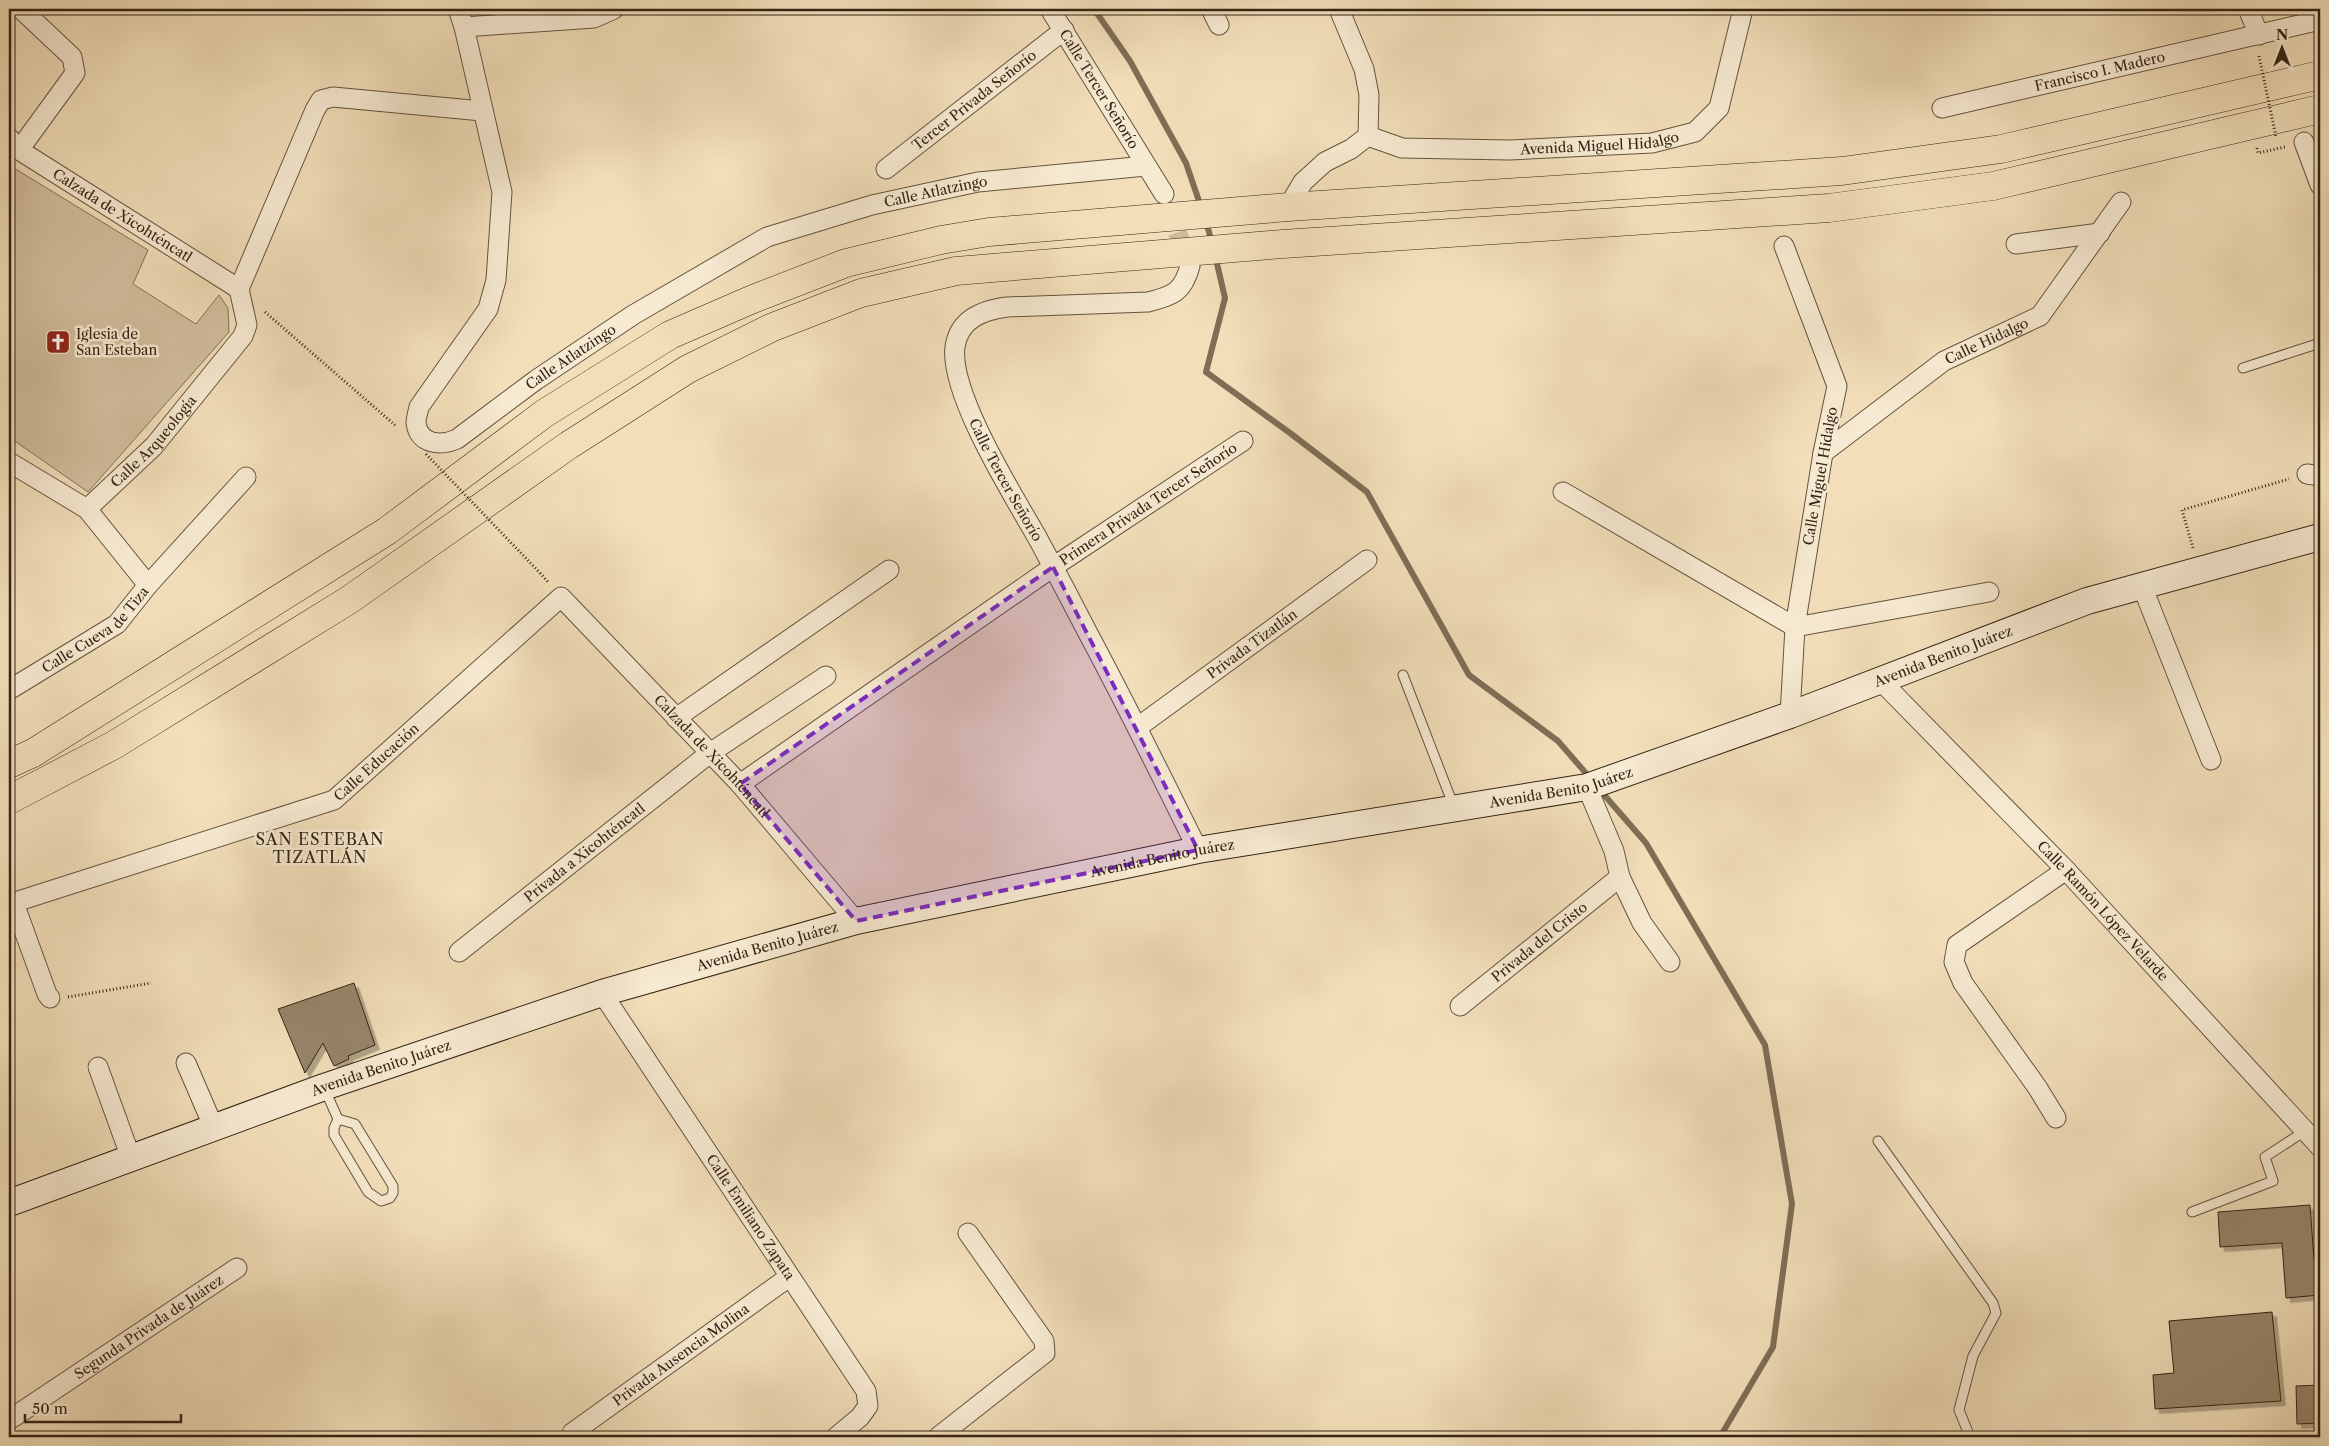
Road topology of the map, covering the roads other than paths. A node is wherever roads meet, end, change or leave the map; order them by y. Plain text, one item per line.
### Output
1 (21, 9) edge
2 (458, 9) edge
3 (614, 9) edge
4 (1050, 9) edge
5 (1339, 9) edge
6 (1743, 9) edge
7 (2248, 9) edge
8 (2320, 20) edge
9 (464, 27) junction
10 (1064, 30) junction
11 (2259, 35) junction
12 (2320, 74) edge
13 (1942, 108) dead end
14 (2320, 109) edge
15 (482, 111) junction
16 (1368, 136) junction
17 (2304, 142) dead end
18 (14, 144) edge
19 (1146, 166) junction
20 (886, 169) dead end
21 (2320, 185) edge
22 (1164, 194) tunnel mouth
23 (2121, 202) dead end
24 (1288, 207) junction
25 (2100, 233) junction
26 (2016, 244) dead end
27 (1784, 246) dead end
28 (1190, 266) tunnel mouth
29 (238, 289) junction
30 (2320, 343) edge
31 (2243, 368) dead end
32 (1243, 441) dead end
33 (1823, 453) junction
34 (9, 462) edge
35 (246, 477) dead end
36 (1563, 492) dead end
37 (88, 509) junction
38 (2320, 537) edge
39 (1366, 560) dead end
40 (1053, 567) junction
41 (888, 570) dead end
42 (148, 585) junction
43 (2142, 586) junction
44 (1989, 592) dead end
45 (561, 597) joint
46 (1795, 627) junction
47 (1403, 675) dead end
48 (826, 676) dead end
49 (1880, 680) junction
50 (9, 690) edge
51 (1790, 715) junction
52 (676, 718) junction
53 (1138, 727) junction
54 (710, 753) junction
55 (2211, 760) dead end
56 (9, 764) edge
57 (740, 784) junction
58 (1587, 787) junction
59 (9, 800) edge
60 (1454, 807) junction
61 (1198, 850) junction
62 (2066, 870) junction
63 (1620, 877) junction
64 (11, 904) edge
65 (856, 921) junction
66 (459, 952) dead end
67 (1670, 962) dead end
68 (602, 993) junction
69 (50, 998) road end
70 (1460, 1006) dead end
71 (186, 1062) dead end
72 (98, 1067) dead end
73 (324, 1087) junction
74 (2056, 1118) dead end
75 (338, 1119) junction
76 (214, 1128) junction
77 (2305, 1131) junction
78 (1878, 1141) dead end
79 (2320, 1147) edge
80 (131, 1158) junction
81 (9, 1202) edge
82 (2192, 1212) dead end
83 (968, 1233) dead end
84 (237, 1268) dead end
85 (789, 1277) junction
86 (9, 1420) edge
87 (572, 1432) dead end
88 (836, 1437) edge
89 (938, 1437) edge
90 (1970, 1437) edge

1 - 18 street
2 - 9 street, Calle Atlatzingo
3 - 9 street
4 - 10 street, Calle Tercer Señorío
5 - 16 street
6 - 16 street, Avenida Miguel Hidalgo
7 - 11 street
8 - 11 street, Francisco I. Madero
9 - 15 street, Calle Atlatzingo
10 - 19 street, Calle Tercer Señorío
10 - 20 street, Tercer Privada Señorío
11 - 13 street, Francisco I. Madero
12 - 24 highway
14 - 59 highway
15 - 19 street, Calle Atlatzingo
15 - 29 street
16 - 24 street
17 - 21 street
18 - 29 street, Calzada de Xicohténcatl
19 - 22 street, Calle Tercer Señorío
23 - 25 street, Calle Hidalgo
24 - 56 highway
25 - 26 street
25 - 33 street, Calle Hidalgo
27 - 33 street, Calle Miguel Hidalgo
28 - 40 street, Calle Tercer Señorío
29 - 37 street, Calle Arqueología
30 - 31 lane
32 - 40 street, Primera Privada Tercer Señorío
33 - 46 street, Calle Miguel Hidalgo
34 - 37 street
35 - 42 street
36 - 46 street
37 - 42 street, Calle Cueva de Tiza
38 - 43 main road, Avenida Benito Juárez
39 - 53 street, Privada Tizatlán
40 - 53 street, Calle Tercer Señorío
40 - 57 street, Primera Privada Tercer Señorío
41 - 52 street
42 - 50 street, Calle Cueva de Tiza
43 - 49 main road, Avenida Benito Juárez
43 - 55 street
44 - 46 street
45 - 52 street, Calzada de Xicohténcatl
45 - 64 street, Calle Educación
46 - 51 street, Calle Miguel Hidalgo
47 - 60 lane
48 - 54 street, Privada a Xicohténcatl
49 - 51 main road, Avenida Benito Juárez
49 - 62 street, Calle Ramón López Velarde
51 - 58 main road, Avenida Benito Juárez
52 - 54 street, Calzada de Xicohténcatl
53 - 61 street, Calle Tercer Señorío
54 - 57 street, Calzada de Xicohténcatl
54 - 66 street, Privada a Xicohténcatl
57 - 65 street, Calzada de Xicohténcatl
58 - 60 main road, Avenida Benito Juárez
58 - 63 street
60 - 61 main road, Avenida Benito Juárez
61 - 65 main road, Avenida Benito Juárez
62 - 74 street
62 - 77 street, Calle Ramón López Velarde
63 - 67 street
63 - 70 street, Privada del Cristo
64 - 69 street
65 - 68 main road, Avenida Benito Juárez
68 - 73 main road, Avenida Benito Juárez
68 - 85 street, Calle Emiliano Zapata
71 - 76 street
72 - 80 street
73 - 75 lane
73 - 76 main road, Avenida Benito Juárez
75 - 75 lane
76 - 80 main road, Avenida Benito Juárez
77 - 79 street, Calle Ramón López Velarde
77 - 82 lane
78 - 90 lane
80 - 81 main road, Avenida Benito Juárez
83 - 89 street
84 - 86 street, Segunda Privada de Juárez
85 - 87 street, Privada Ausencia Molina
85 - 88 street, Calle Emiliano Zapata

